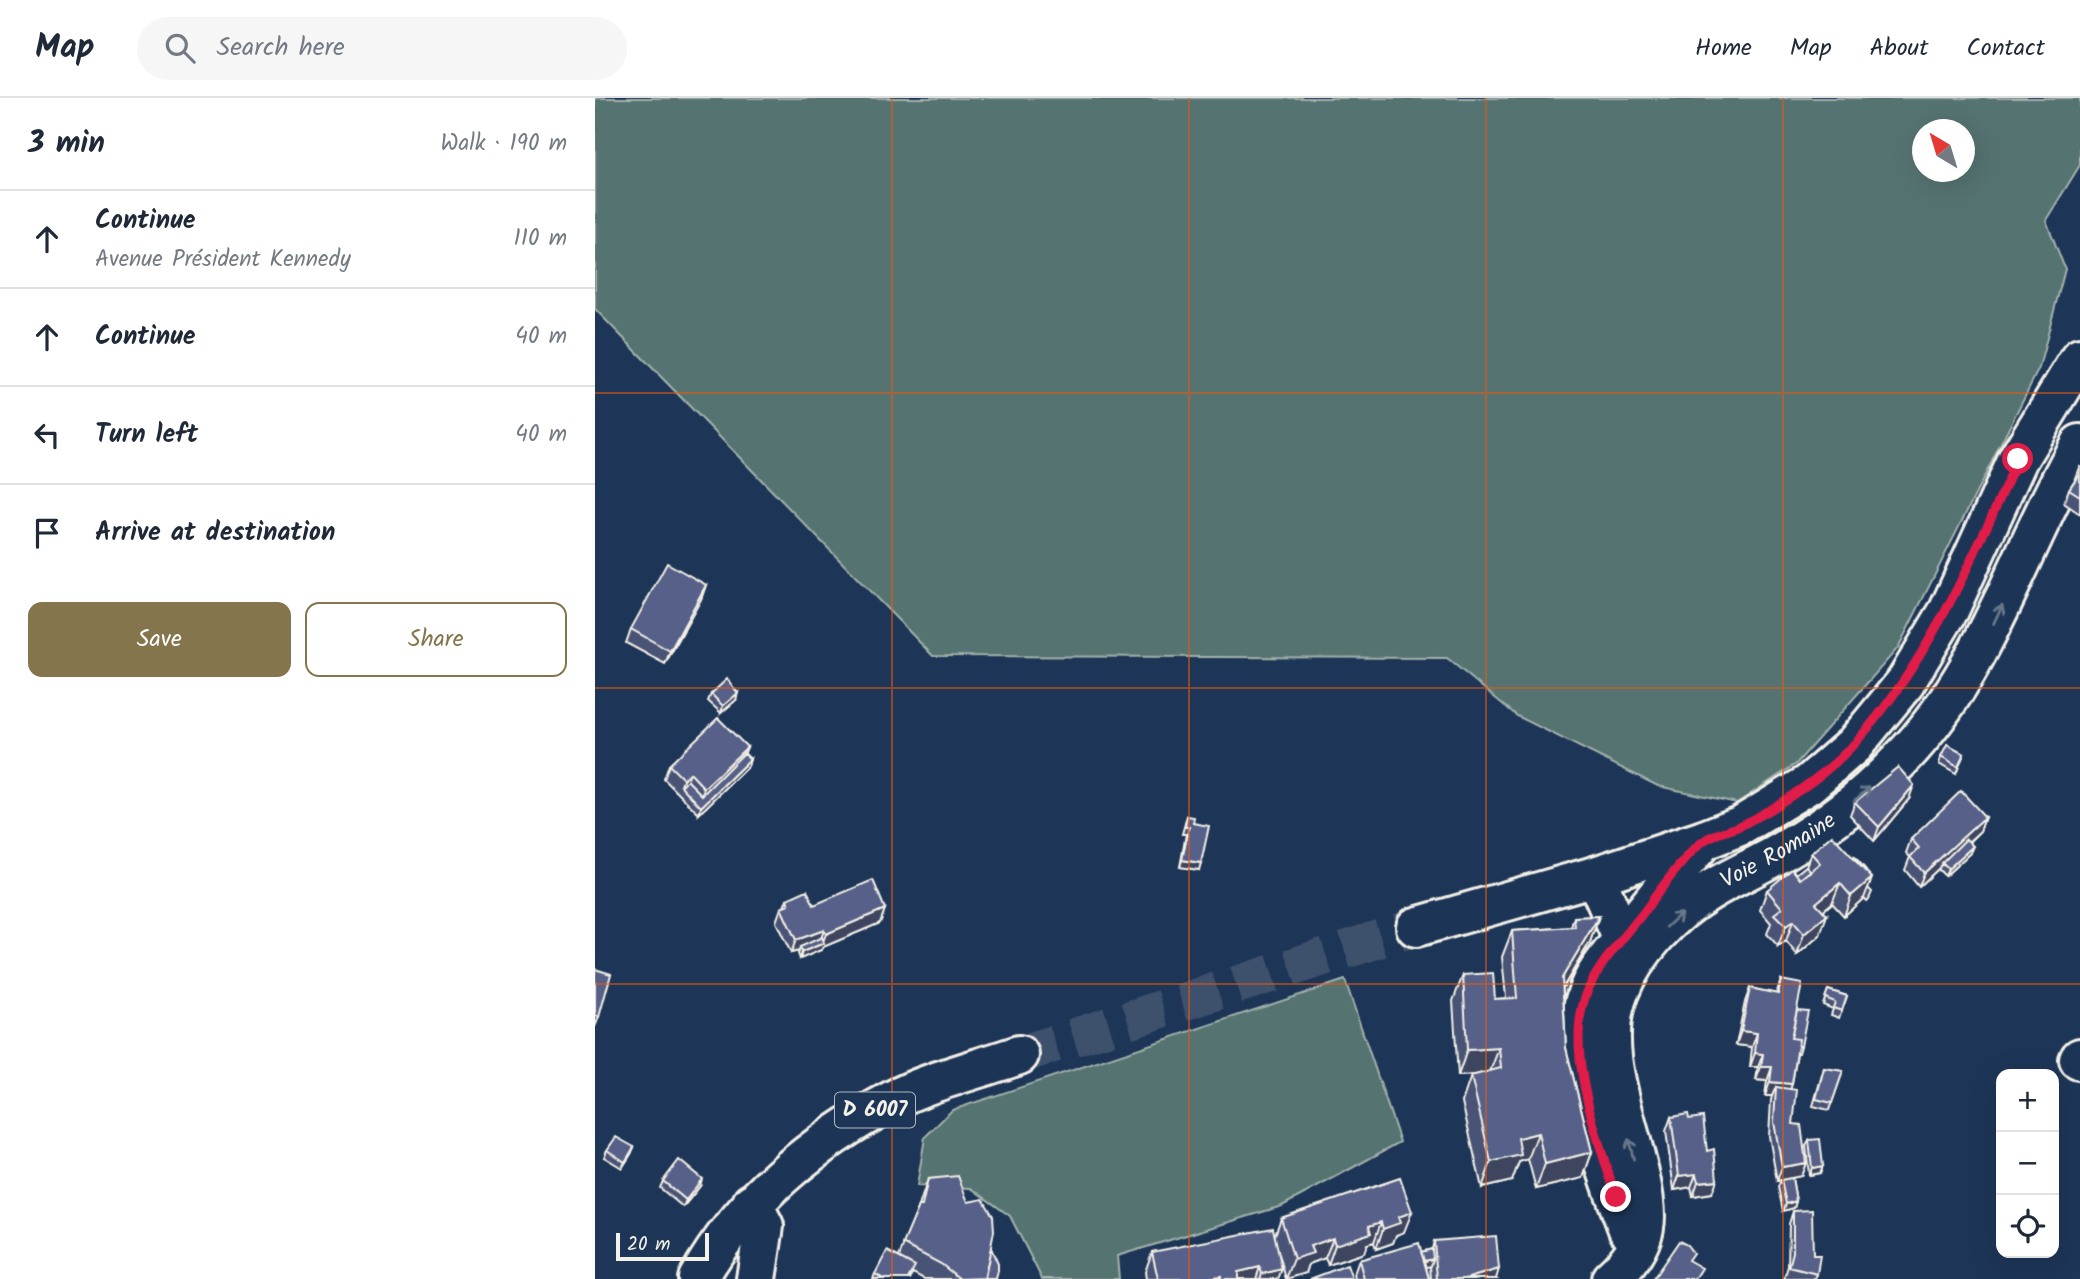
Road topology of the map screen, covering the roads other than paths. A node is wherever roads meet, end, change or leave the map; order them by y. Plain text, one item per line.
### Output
1 (2080, 358) edge
2 (2080, 444) edge
3 (1705, 840) junction
4 (1595, 876) junction
5 (1416, 927) tunnel mouth
6 (1623, 940) junction
7 (1019, 1055) tunnel mouth
8 (752, 1203) junction
9 (1636, 1251) junction
10 (698, 1279) edge
11 (756, 1279) edge
12 (1611, 1279) edge

1 - 3 street
9 -> 2 street, Voie Romaine
3 - 4 street
3 - 6 street
4 - 5 street
4 - 6 street
6 - 9 street
7 - 8 street, D 6007
8 - 10 street, D 6007
8 - 11 street
9 - 12 street, Voie Romaine

